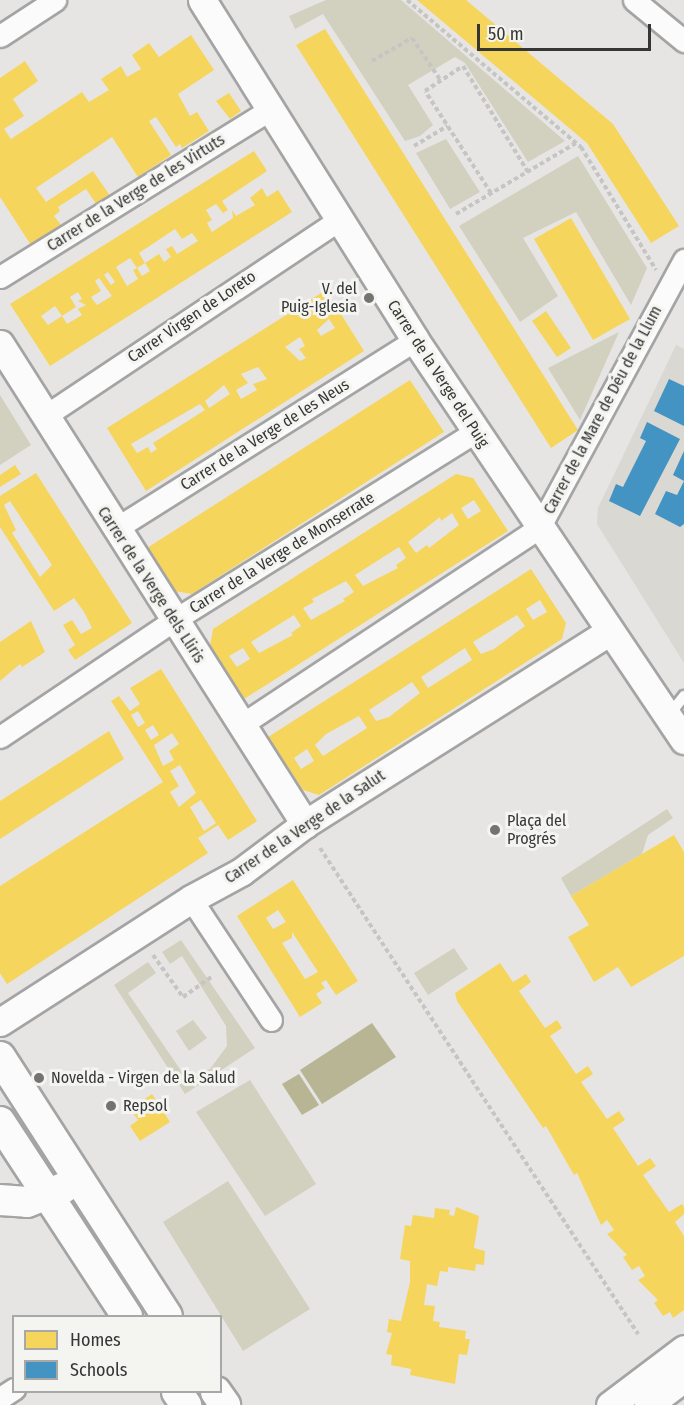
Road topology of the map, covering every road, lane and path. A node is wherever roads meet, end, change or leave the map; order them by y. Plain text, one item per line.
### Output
1 (56, 0) edge
2 (202, 0) edge
3 (407, 0) edge
4 (634, 0) edge
5 (0, 36) edge
6 (684, 41) edge
7 (372, 61) dead end
8 (441, 81) junction
9 (271, 109) junction
10 (447, 126) junction
11 (576, 143) junction
12 (414, 146) dead end
13 (528, 172) junction
14 (491, 193) junction
15 (456, 214) dead end
16 (340, 219) junction
17 (684, 260) edge
18 (0, 277) edge
19 (668, 290) junction
20 (415, 340) junction
21 (0, 344) edge
22 (45, 416) junction
23 (476, 432) junction
24 (540, 528) junction
25 (115, 529) junction
26 (174, 620) junction
27 (609, 632) junction
28 (676, 706) edge
29 (241, 726) junction
30 (0, 737) edge
31 (684, 740) edge
32 (304, 824) junction
33 (320, 848) dead end
34 (191, 899) junction
35 (153, 955) dead end
36 (212, 977) dead end
37 (271, 1020) dead end
38 (0, 1022) edge
39 (0, 1057) edge
40 (0, 1122) edge
41 (77, 1181) junction
42 (48, 1197) junction
43 (0, 1200) edge
44 (124, 1315) edge
45 (165, 1315) edge
46 (638, 1335) dead end
47 (684, 1349) edge
48 (675, 1383) edge
49 (610, 1405) edge
50 (648, 1405) edge

1 - 5 street
2 - 9 street, Carrer de la Verge del Puig
3 - 11 path
4 - 6 street
7 - 8 path
8 - 10 path
8 - 13 path
9 - 16 street, Carrer de la Verge del Puig
9 - 18 street, Carrer de la Verge de les Virtuts
10 - 12 path
10 - 14 path
11 - 13 path
11 - 19 path
13 - 14 path
14 - 15 path
16 - 20 street, Carrer de la Verge del Puig
16 - 22 street, Carrer Virgen de Loreto
17 - 19 street, Carrer de la Mare de Déu de la Llum
19 - 24 street, Carrer de la Mare de Déu de la Llum
20 - 23 street, Carrer de la Verge del Puig
20 - 25 street, Carrer de la Verge de les Neus
21 - 22 street, Carrer de la Verge dels Lliris
22 - 25 street, Carrer de la Verge dels Lliris
23 - 24 street, Carrer de la Verge del Puig
23 - 26 street, Carrer de la Verge de Monserrate
24 - 27 street, Carrer de la Verge del Puig
24 - 29 street
25 - 26 street, Carrer de la Verge dels Lliris
26 - 29 street, Carrer de la Verge dels Lliris
26 - 30 street, Carrer de la Verge de Monserrate
27 - 28 street, Carrer de la Verge del Puig
27 - 32 street, Carrer de la Verge de la Salut
28 - 31 street, Carrer de la Verge del Puig
29 - 32 street, Carrer de la Verge dels Lliris
32 - 34 street, Carrer de la Verge de la Salut
33 - 46 path
34 - 37 street
34 - 38 street, Carrer de la Verge de la Salut
35 - 36 path
39 - 41 main road
40 - 42 main road
41 - 42 main road
41 - 45 main road
42 - 43 main road
42 - 44 main road
47 - 48 street
48 - 49 street
48 - 50 street

